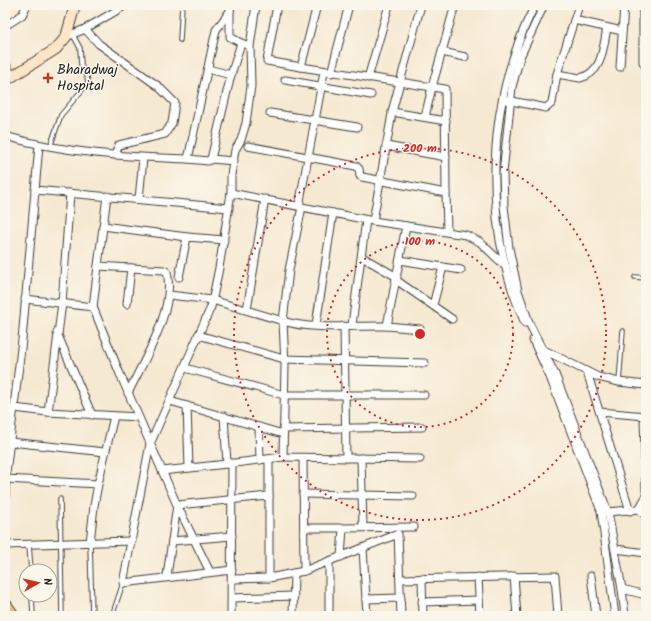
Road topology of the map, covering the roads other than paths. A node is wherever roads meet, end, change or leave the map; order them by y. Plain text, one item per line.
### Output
1 (27, 5) edge
2 (75, 5) edge
3 (182, 5) edge
4 (256, 5) edge
5 (277, 5) edge
6 (317, 5) edge
7 (349, 5) edge
8 (389, 5) edge
9 (421, 5) edge
10 (455, 5) edge
11 (535, 5) edge
12 (544, 5) edge
13 (579, 5) edge
14 (624, 5) edge
15 (643, 5) edge
16 (123, 6) edge
17 (230, 8) edge
18 (574, 20) junction
19 (5, 26) edge
20 (607, 28) junction
21 (645, 28) edge
22 (85, 29) junction
23 (622, 31) junction
24 (69, 36) junction
25 (180, 40) dead end
26 (241, 43) junction
27 (250, 46) junction
28 (442, 52) junction
29 (465, 57) dead end
30 (5, 63) edge
31 (301, 67) junction
32 (620, 67) dead end
33 (646, 67) edge
34 (208, 69) junction
35 (327, 72) junction
36 (557, 74) junction
37 (231, 75) junction
38 (9, 78) edge
39 (368, 78) junction
40 (285, 80) dead end
41 (400, 82) junction
42 (321, 86) junction
43 (432, 87) junction
44 (370, 95) dead end
45 (503, 99) junction
46 (510, 101) junction
47 (392, 112) junction
48 (270, 113) dead end
49 (425, 117) junction
50 (315, 120) junction
51 (446, 121) junction
52 (357, 127) dead end
53 (5, 136) edge
54 (39, 146) junction
55 (248, 146) dead end
56 (386, 146) junction
57 (50, 147) junction
58 (115, 154) junction
59 (308, 156) junction
60 (446, 157) junction
61 (143, 158) junction
62 (188, 159) junction
63 (211, 159) junction
64 (234, 161) junction
65 (380, 182) junction
66 (35, 190) junction
67 (231, 192) junction
68 (70, 193) junction
69 (446, 193) junction
70 (107, 196) junction
71 (139, 199) junction
72 (265, 200) junction
73 (300, 207) junction
74 (229, 208) junction
75 (333, 213) junction
76 (370, 221) junction
77 (103, 226) junction
78 (406, 226) junction
79 (446, 232) junction
80 (187, 237) junction
81 (224, 240) junction
82 (362, 257) junction
83 (400, 260) junction
84 (98, 266) junction
85 (443, 267) junction
86 (131, 268) junction
87 (509, 268) junction
88 (461, 270) dead end
89 (180, 277) dead end
90 (635, 277) dead end
91 (396, 278) junction
92 (646, 278) edge
93 (169, 295) junction
94 (26, 299) junction
95 (212, 300) junction
96 (62, 303) junction
97 (127, 304) dead end
98 (433, 305) junction
99 (93, 307) junction
100 (247, 310) junction
101 (452, 319) dead end
102 (283, 321) junction
103 (316, 326) junction
104 (348, 326) junction
105 (387, 326) junction
106 (420, 329) dead end
107 (623, 331) dead end
108 (57, 333) junction
109 (198, 335) junction
110 (540, 350) junction
111 (284, 359) junction
112 (346, 361) junction
113 (425, 363) dead end
114 (185, 368) junction
115 (587, 372) junction
116 (620, 382) junction
117 (646, 385) edge
118 (128, 393) junction
119 (284, 395) junction
120 (346, 395) junction
121 (424, 395) dead end
122 (170, 401) junction
123 (188, 406) junction
124 (14, 408) junction
125 (48, 412) junction
126 (600, 412) junction
127 (92, 415) junction
128 (114, 416) junction
129 (224, 416) junction
130 (645, 416) edge
131 (138, 417) junction
132 (259, 427) junction
133 (422, 427) dead end
134 (345, 428) junction
135 (283, 432) junction
136 (10, 442) junction
137 (150, 444) junction
138 (105, 452) junction
139 (283, 457) junction
140 (303, 458) junction
141 (346, 458) junction
142 (360, 458) junction
143 (269, 459) junction
144 (420, 459) dead end
145 (260, 460) junction
146 (229, 463) junction
147 (189, 468) junction
148 (162, 471) junction
149 (6, 479) edge
150 (98, 484) junction
151 (646, 491) edge
152 (303, 494) junction
153 (362, 495) junction
154 (269, 496) junction
155 (413, 496) dead end
156 (646, 497) edge
157 (5, 499) edge
158 (60, 499) dead end
159 (232, 500) junction
160 (177, 505) junction
161 (639, 510) junction
162 (630, 511) junction
163 (608, 512) junction
164 (646, 516) edge
165 (414, 526) dead end
166 (363, 527) junction
167 (304, 528) junction
168 (343, 528) junction
169 (398, 530) junction
170 (232, 536) junction
171 (194, 539) junction
172 (132, 541) junction
173 (172, 541) junction
174 (90, 543) junction
175 (61, 544) junction
176 (5, 545) edge
177 (29, 545) junction
178 (364, 548) junction
179 (616, 549) junction
180 (646, 553) edge
181 (341, 557) junction
182 (329, 562) junction
183 (30, 563) edge
184 (232, 570) junction
185 (304, 571) junction
186 (210, 572) junction
187 (294, 573) junction
188 (167, 576) junction
189 (514, 576) junction
190 (591, 576) dead end
191 (478, 577) junction
192 (269, 578) junction
193 (422, 578) junction
194 (232, 579) junction
195 (400, 579) junction
196 (122, 583) junction
197 (622, 589) junction
198 (646, 595) edge
199 (294, 596) junction
200 (232, 598) junction
201 (401, 598) junction
202 (366, 599) junction
203 (479, 600) junction
204 (422, 602) junction
205 (32, 603) edge
206 (5, 606) edge
207 (12, 616) edge
208 (33, 616) edge
209 (62, 616) edge
210 (92, 616) edge
211 (112, 616) edge
212 (231, 616) edge
213 (293, 616) edge
214 (329, 616) edge
215 (367, 616) edge
216 (401, 616) edge
217 (423, 616) edge
218 (480, 616) edge
219 (517, 616) edge
220 (558, 616) edge
221 (596, 616) edge
222 (615, 616) edge
223 (624, 616) edge

1 - 19 street
2 - 24 street
3 - 25 lane
4 - 27 street
5 - 31 street
6 - 31 street
7 - 35 street
8 - 39 street
9 - 41 street
10 - 28 street
11 - 45 street
12 - 46 street
13 - 18 street
14 - 23 street
15 - 21 street
16 - 22 street
17 - 26 street
17 - 34 street
18 - 20 street
18 - 36 street
20 - 23 street
20 - 36 street
21 - 33 street
22 - 24 street
22 - 58 street
23 - 32 street
24 - 38 street
24 - 57 lane
26 - 27 street
26 - 37 street
27 - 64 street
28 - 29 street
28 - 43 street
30 - 38 street
31 - 35 street
34 - 37 street
34 - 62 street
35 - 39 street
35 - 42 street
36 - 46 street
37 - 63 street
39 - 41 street
40 - 42 street
41 - 43 street
41 - 47 street
42 - 44 street
42 - 50 street
43 - 49 street
43 - 51 street
45 - 46 street
45 - 87 street
46 - 87 street
47 - 49 street
47 - 56 street
48 - 50 street
49 - 51 street
50 - 52 street
50 - 59 street
51 - 60 street
53 - 54 street
54 - 57 street
54 - 66 street
55 - 59 street
56 - 60 street
56 - 65 street
57 - 58 street
58 - 61 street
59 - 65 street
59 - 73 street
60 - 69 street
61 - 62 street
61 - 71 street
62 - 63 street
63 - 64 street
64 - 67 street
65 - 69 street
65 - 76 street
66 - 68 street
66 - 94 street
67 - 72 street
67 - 74 street
68 - 70 street
68 - 96 street
69 - 79 street
70 - 71 street
70 - 77 street
71 - 74 street
72 - 73 street
72 - 100 street
73 - 75 street
73 - 102 street
74 - 81 street
75 - 76 street
75 - 103 street
76 - 78 street
76 - 82 street
77 - 80 street
77 - 84 street
78 - 79 street
78 - 83 street
79 - 87 street
80 - 81 street
80 - 89 street
81 - 95 street
82 - 91 street
82 - 104 street
83 - 85 street
83 - 91 street
84 - 86 street
84 - 99 street
85 - 88 street
85 - 98 street
86 - 93 street
86 - 97 street
87 - 110 street
90 - 92 lane
91 - 98 street
91 - 105 street
93 - 95 street
93 - 118 street
94 - 96 street
94 - 124 street
95 - 100 street
95 - 109 street
96 - 99 street
96 - 108 street
98 - 101 street
99 - 118 street
100 - 102 street
102 - 103 street
102 - 111 street
103 - 104 street
104 - 105 street
104 - 112 street
105 - 106 street
107 - 116 lane
108 - 125 street
108 - 127 street
109 - 111 street
109 - 114 street
110 - 115 street
110 - 163 street
110 - 222 street
111 - 112 street
111 - 119 street
112 - 113 street
112 - 120 street
114 - 119 street
114 - 122 street
115 - 116 street
115 - 126 street
116 - 117 street
118 - 131 street
119 - 120 street
119 - 135 street
120 - 121 street
120 - 134 street
122 - 123 street
122 - 137 street
123 - 129 street
123 - 147 street
124 - 125 street
124 - 136 street
125 - 127 street
126 - 130 street
126 - 162 street
127 - 128 street
128 - 131 street
128 - 138 street
129 - 132 street
129 - 146 street
130 - 151 street
131 - 137 street
132 - 135 street
132 - 145 street
133 - 134 street
134 - 135 street
134 - 141 street
135 - 139 street
136 - 138 street
136 - 149 street
137 - 148 street
137 - 172 street
138 - 150 street
139 - 140 street
139 - 143 street
140 - 141 street
140 - 152 street
141 - 142 street
142 - 144 street
142 - 153 street
143 - 145 street
143 - 154 street
145 - 146 street
146 - 147 street
146 - 159 street
147 - 148 street
148 - 160 street
149 - 150 street
149 - 157 street
150 - 174 street
152 - 153 street
152 - 167 street
153 - 155 street
153 - 166 street
154 - 159 street
154 - 192 street
156 - 161 street
158 - 175 lane
159 - 160 street
159 - 170 street
160 - 171 street
160 - 173 street
161 - 162 street
161 - 164 street
162 - 163 street
163 - 179 street
165 - 169 street
166 - 168 street
166 - 169 street
167 - 168 street
167 - 185 street
168 - 181 street
169 - 178 street
169 - 195 street
170 - 171 street
170 - 184 street
171 - 173 street
171 - 186 street
172 - 174 street
172 - 196 street
173 - 188 street
174 - 175 street
174 - 210 lane
175 - 177 street
175 - 209 lane
176 - 177 street
177 - 183 lane
178 - 181 street
178 - 202 street
179 - 180 street
179 - 197 street
181 - 182 street
182 - 185 street
182 - 214 street
184 - 186 street
184 - 194 street
185 - 187 street
186 - 188 street
187 - 192 street
187 - 199 street
188 - 196 street
189 - 191 street
189 - 219 street
189 - 220 street
190 - 221 street
191 - 193 street
191 - 203 street
192 - 194 street
193 - 195 street
193 - 204 street
194 - 200 street
195 - 201 street
196 - 211 lane
197 - 198 street
197 - 223 street
199 - 200 street
199 - 213 street
200 - 212 street
201 - 202 street
201 - 216 street
202 - 215 street
203 - 204 street
203 - 218 street
204 - 217 street
205 - 208 lane
206 - 207 highway

